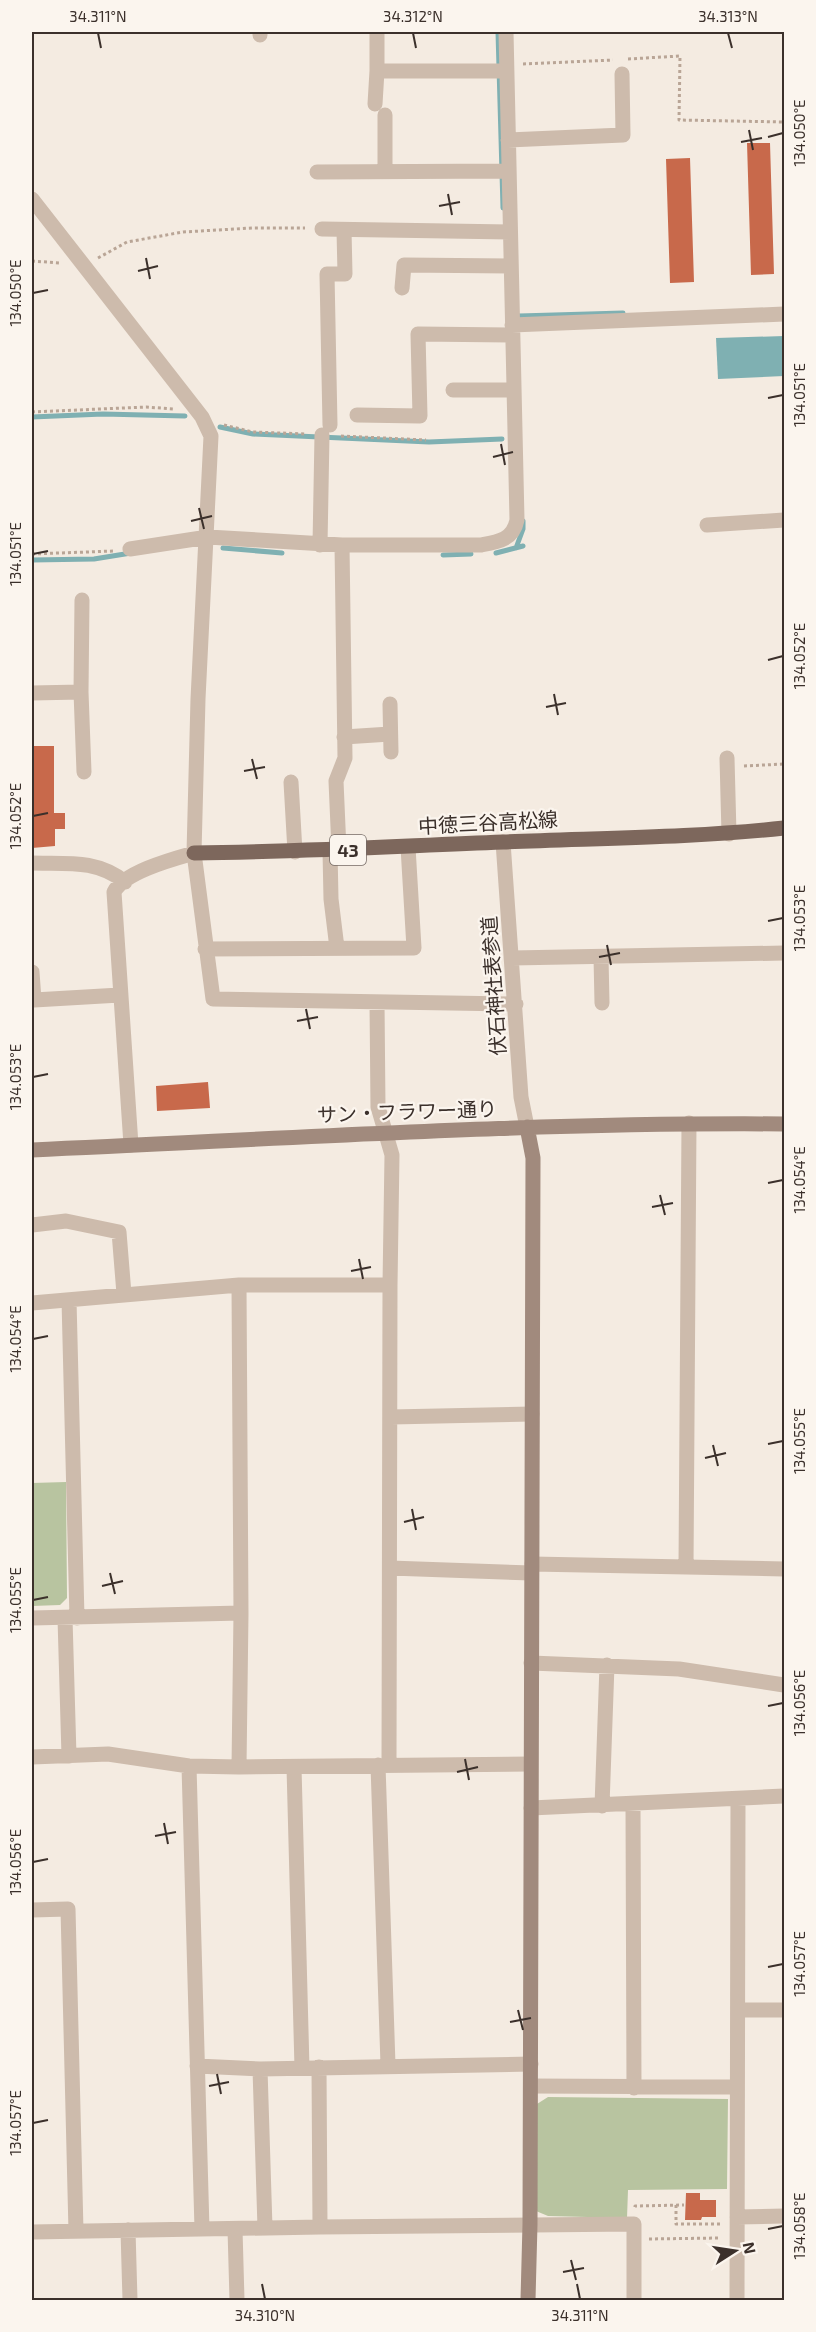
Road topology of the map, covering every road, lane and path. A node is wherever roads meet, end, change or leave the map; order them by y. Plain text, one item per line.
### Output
1 (377, 32) edge
2 (506, 32) edge
3 (507, 68) junction
4 (377, 71) junction
5 (622, 74) dead end
6 (784, 123) edge
7 (508, 140) junction
8 (508, 171) junction
9 (317, 172) dead end
10 (385, 172) junction
11 (32, 199) edge
12 (322, 229) joint
13 (344, 230) junction
14 (510, 232) junction
15 (32, 261) edge
16 (81, 263) junction
17 (510, 266) junction
18 (402, 288) dead end
19 (784, 314) edge
20 (512, 330) junction
21 (453, 390) dead end
22 (513, 390) junction
23 (32, 412) edge
24 (199, 413) junction
25 (357, 415) dead end
26 (784, 520) edge
27 (707, 525) dead end
28 (207, 537) junction
29 (320, 545) junction
30 (342, 545) junction
31 (130, 549) joint
32 (32, 555) edge
33 (82, 600) dead end
34 (81, 692) junction
35 (32, 693) edge
36 (390, 704) dead end
37 (390, 734) junction
38 (344, 737) junction
39 (390, 752) dead end
40 (727, 762) joint
41 (784, 764) edge
42 (84, 772) dead end
43 (291, 782) dead end
44 (784, 828) edge
45 (729, 834) junction
46 (503, 842) junction
47 (408, 846) junction
48 (334, 850) junction
49 (295, 852) junction
50 (194, 853) junction
51 (32, 863) edge
52 (125, 882) junction
53 (337, 948) junction
54 (205, 949) junction
55 (784, 953) edge
56 (601, 957) junction
57 (512, 958) junction
58 (32, 972) edge
59 (120, 995) junction
60 (377, 1002) junction
61 (602, 1003) dead end
62 (516, 1004) junction
63 (689, 1123) junction
64 (784, 1124) edge
65 (527, 1127) junction
66 (386, 1132) junction
67 (131, 1146) junction
68 (32, 1149) edge
69 (32, 1225) edge
70 (239, 1285) junction
71 (390, 1285) junction
72 (124, 1294) junction
73 (69, 1300) junction
74 (32, 1303) edge
75 (532, 1414) junction
76 (391, 1417) junction
77 (686, 1567) junction
78 (390, 1568) junction
79 (532, 1569) junction
80 (784, 1569) edge
81 (241, 1613) junction
82 (32, 1618) edge
83 (71, 1618) junction
84 (531, 1662) junction
85 (607, 1665) junction
86 (784, 1685) edge
87 (69, 1756) junction
88 (32, 1757) edge
89 (384, 1764) junction
90 (530, 1764) junction
91 (189, 1766) junction
92 (239, 1767) junction
93 (294, 1767) junction
94 (784, 1796) edge
95 (738, 1799) junction
96 (633, 1805) junction
97 (602, 1806) junction
98 (531, 1808) junction
99 (32, 1910) edge
100 (738, 2010) junction
101 (784, 2010) edge
102 (531, 2064) junction
103 (197, 2066) junction
104 (388, 2066) junction
105 (319, 2067) junction
106 (302, 2068) junction
107 (260, 2069) junction
108 (531, 2086) junction
109 (737, 2087) junction
110 (634, 2088) junction
111 (676, 2205) junction
112 (684, 2205) dead end
113 (784, 2216) edge
114 (530, 2224) junction
115 (737, 2226) junction
116 (320, 2227) junction
117 (265, 2228) junction
118 (202, 2229) junction
119 (235, 2229) junction
120 (128, 2230) junction
121 (76, 2231) junction
122 (32, 2232) edge
123 (634, 2232) junction
124 (130, 2301) edge
125 (237, 2301) edge
126 (528, 2301) edge
127 (634, 2301) edge
128 (737, 2301) edge

1 - 4 street
2 - 3 street
3 - 4 street
3 - 6 path
3 - 7 street
4 - 10 street
5 - 7 street
7 - 8 street
8 - 10 street
8 - 14 street
9 - 10 street
11 - 16 street
12 - 13 street
12 - 16 path
13 - 14 street
13 - 29 street
14 - 17 street
15 - 16 path
16 - 24 street
17 - 18 street
17 - 20 street
19 - 20 street
20 - 22 street
20 - 25 street
21 - 22 street
22 - 30 street
23 - 24 path
24 - 28 street
26 - 27 street
28 - 29 street
28 - 31 street
28 - 50 street
29 - 30 street
30 - 38 street
31 - 32 path
33 - 34 street
34 - 35 street
34 - 42 street
36 - 37 street
37 - 38 street
37 - 39 street
38 - 48 street
40 - 41 path
40 - 45 street
43 - 49 street
44 - 45 main road, 中徳三谷高松線 / 43
45 - 46 main road, 中徳三谷高松線 / 43
46 - 47 main road, 中徳三谷高松線 / 43
46 - 57 street, 伏石神社表参道
47 - 48 main road, 中徳三谷高松線 / 43
47 - 53 street
48 - 49 main road, 中徳三谷高松線 / 43
48 - 53 street
49 - 50 main road, 中徳三谷高松線 / 43
50 - 52 street
50 - 54 street
51 - 52 street
52 - 59 street
53 - 54 street
54 - 60 street
55 - 56 street
56 - 57 street
56 - 61 street
57 - 62 street, 伏石神社表参道
58 - 59 street
59 - 67 street
60 - 62 street
60 - 66 street
62 - 65 street, 伏石神社表参道
63 - 64 street, サン・フラワー通り
63 - 65 street, サン・フラワー通り
63 - 77 street
65 - 66 street, サン・フラワー通り
65 - 75 street
66 - 67 street, サン・フラワー通り
66 - 71 street
67 - 68 street, サン・フラワー通り
69 - 72 street
70 - 71 street
70 - 72 street
70 - 81 street
71 - 76 street
72 - 73 street
73 - 74 street
73 - 83 street
75 - 76 street
75 - 79 street
76 - 78 street
77 - 79 street
77 - 80 street
78 - 79 street
78 - 89 street
79 - 84 street
81 - 83 street
81 - 92 street
82 - 83 street
83 - 87 street
84 - 85 street
84 - 90 street
85 - 86 street
85 - 97 street
87 - 88 street
87 - 91 street
89 - 90 street
89 - 93 street
89 - 104 street
90 - 98 street
91 - 92 street
91 - 103 street
92 - 93 street
93 - 106 street
94 - 95 street
95 - 96 street
95 - 100 street
96 - 97 street
96 - 110 street
97 - 98 street
98 - 102 street
99 - 121 street
100 - 101 street
100 - 109 street
102 - 104 street
102 - 108 street
103 - 107 street
103 - 118 street
104 - 105 street
105 - 106 street
105 - 116 street
106 - 107 street
107 - 117 street
108 - 110 street
108 - 114 street
109 - 110 street
109 - 115 street
111 - 112 path
111 - 115 path
111 - 123 path
113 - 115 street
114 - 116 street
114 - 123 street
114 - 126 street
115 - 123 path
115 - 128 street
116 - 117 street
117 - 119 street
118 - 119 street
118 - 120 street
119 - 125 street
120 - 121 street
120 - 124 street
121 - 122 street
123 - 127 street

